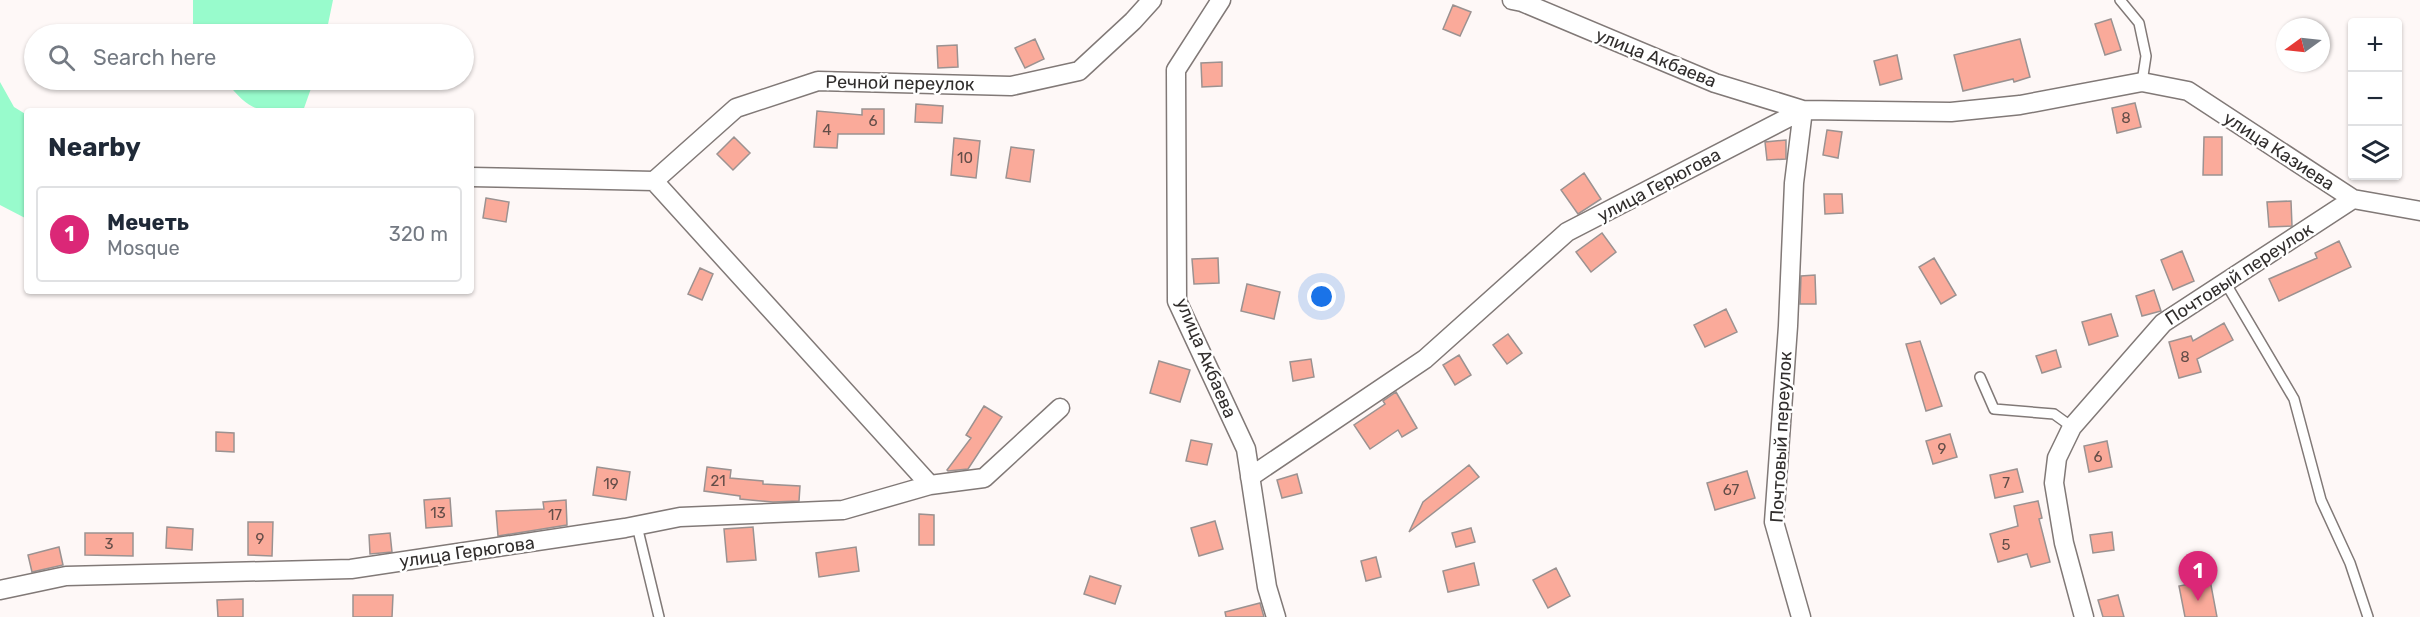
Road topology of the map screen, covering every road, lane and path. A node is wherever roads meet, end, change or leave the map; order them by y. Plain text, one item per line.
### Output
1 (1152, 0) edge
2 (1512, 0) edge
3 (2120, 0) edge
4 (1215, 1) edge
5 (2142, 82) junction
6 (1803, 110) junction
7 (474, 177) edge
8 (654, 181) junction
9 (2353, 199) junction
10 (2420, 211) edge
11 (2225, 282) junction
12 (1980, 377) dead end
13 (1060, 408) dead end
14 (2072, 427) junction
15 (1250, 477) junction
16 (930, 485) junction
17 (637, 526) junction
18 (0, 590) edge
19 (659, 617) edge
20 (1276, 617) edge
21 (1801, 617) edge
22 (2084, 617) edge
23 (2368, 617) edge

1 - 8 street, Речной переулок
2 - 6 street, улица Акбаева
3 - 5 lane
4 - 15 street, улица Акбаева
5 - 6 street, улица Герюгова
5 - 9 street, улица Казиева
6 - 15 street, улица Герюгова
6 - 21 street, Почтовый переулок
7 - 8 street
8 - 16 street
9 - 10 street, улица Казиева
9 - 11 street, Почтовый переулок
11 - 14 street, Почтовый переулок
11 - 23 lane
12 - 14 lane
13 - 16 street, улица Герюгова
14 - 22 street, Почтовый переулок
15 - 20 street, улица Акбаева
16 - 17 street, улица Герюгова
17 - 18 street, улица Герюгова
17 - 19 lane

